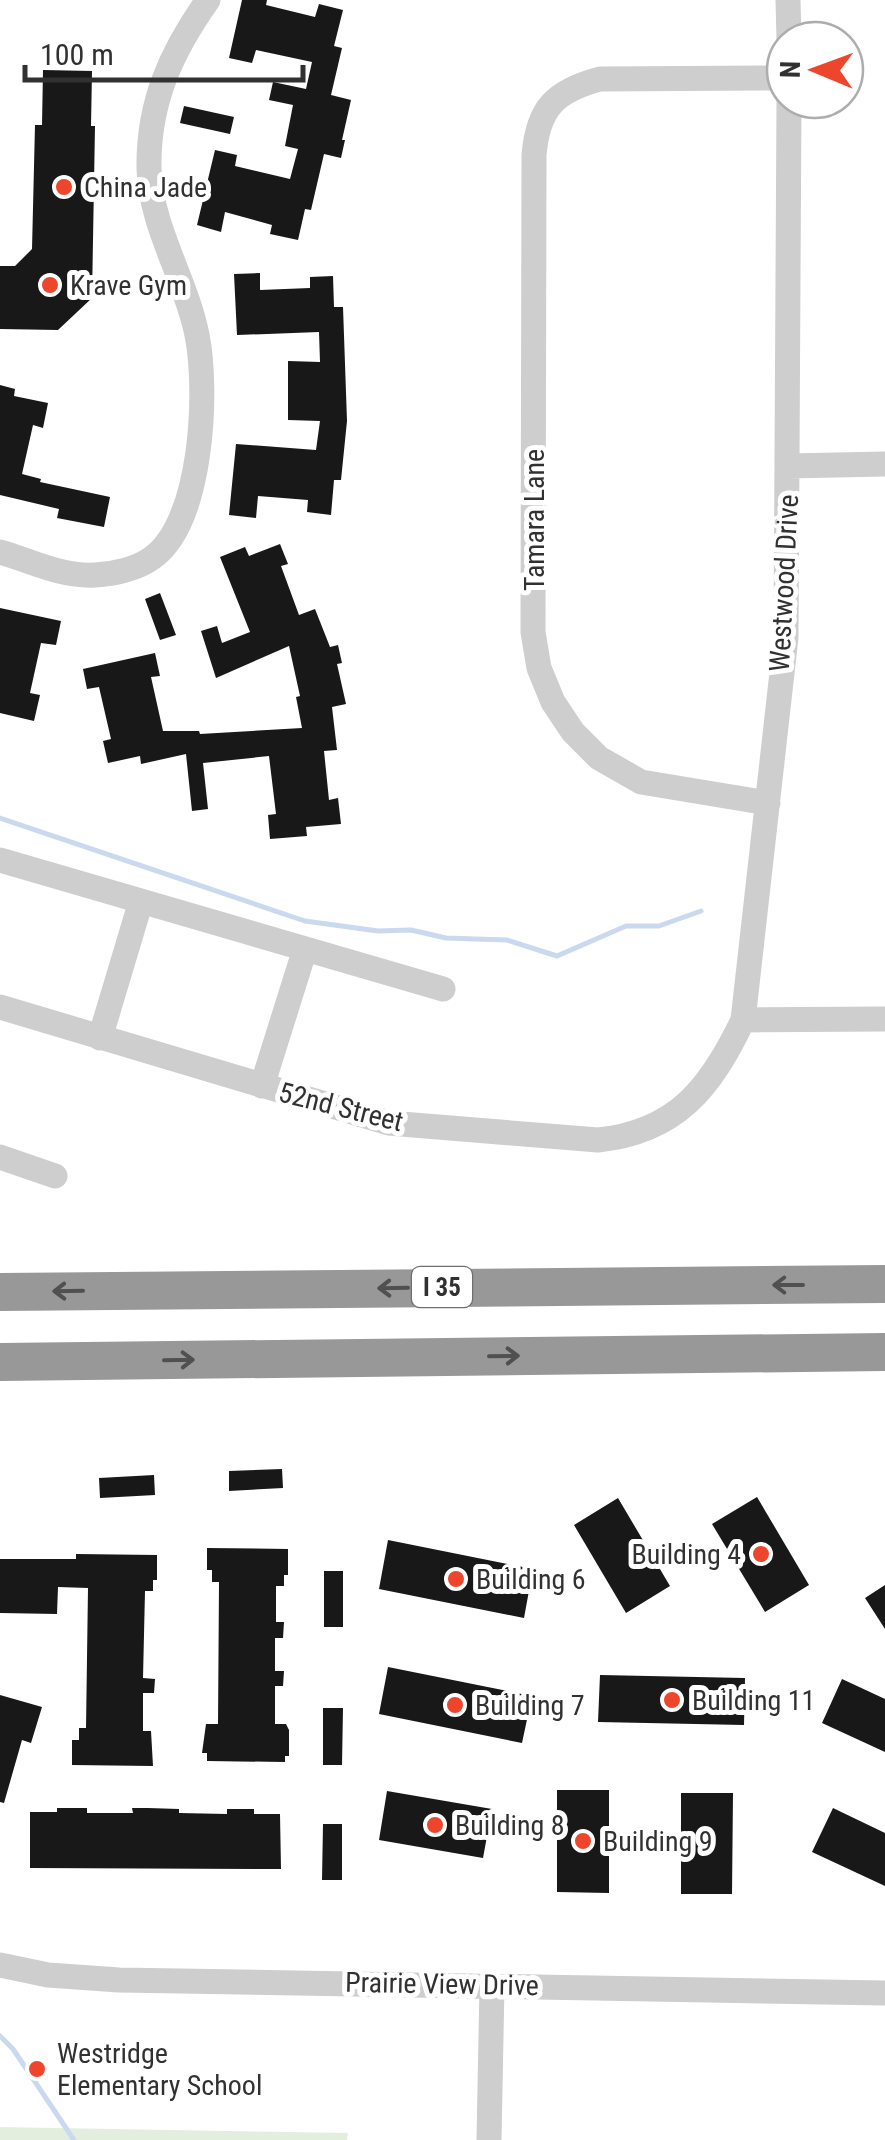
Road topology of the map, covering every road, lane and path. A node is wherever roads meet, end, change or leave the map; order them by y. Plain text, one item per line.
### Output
1 (208, 0) edge
2 (765, 78) edge
3 (788, 120) edge
4 (885, 464) edge
5 (788, 466) junction
6 (0, 552) edge
7 (768, 803) junction
8 (0, 860) edge
9 (141, 901) junction
10 (305, 949) junction
11 (444, 989) dead end
12 (0, 1007) edge
13 (885, 1019) edge
14 (743, 1020) junction
15 (100, 1038) junction
16 (724, 1060) joint
17 (262, 1086) junction
18 (0, 1158) edge
19 (55, 1176) dead end
20 (885, 1284) edge
21 (0, 1292) edge
22 (885, 1352) edge
23 (0, 1362) edge
24 (0, 1965) edge
25 (492, 1986) junction
26 (885, 1993) edge
27 (489, 2140) edge

1 - 6 street
2 - 7 street, Tamara Lane
3 - 5 street, Westwood Drive
4 - 5 street
5 - 7 street, Westwood Drive
7 - 14 street, Westwood Drive
8 - 9 street
9 - 10 street
9 - 15 street
10 - 11 street
10 - 17 street
12 - 15 street, 52nd Street
13 - 14 street
14 - 16 street, Westwood Drive
15 - 17 street, 52nd Street
16 - 17 street, 52nd Street
18 - 19 street
20 -> 21 highway, I 35
23 -> 22 highway
24 - 25 street, Prairie View Drive
25 - 26 street, Prairie View Drive
25 - 27 street

